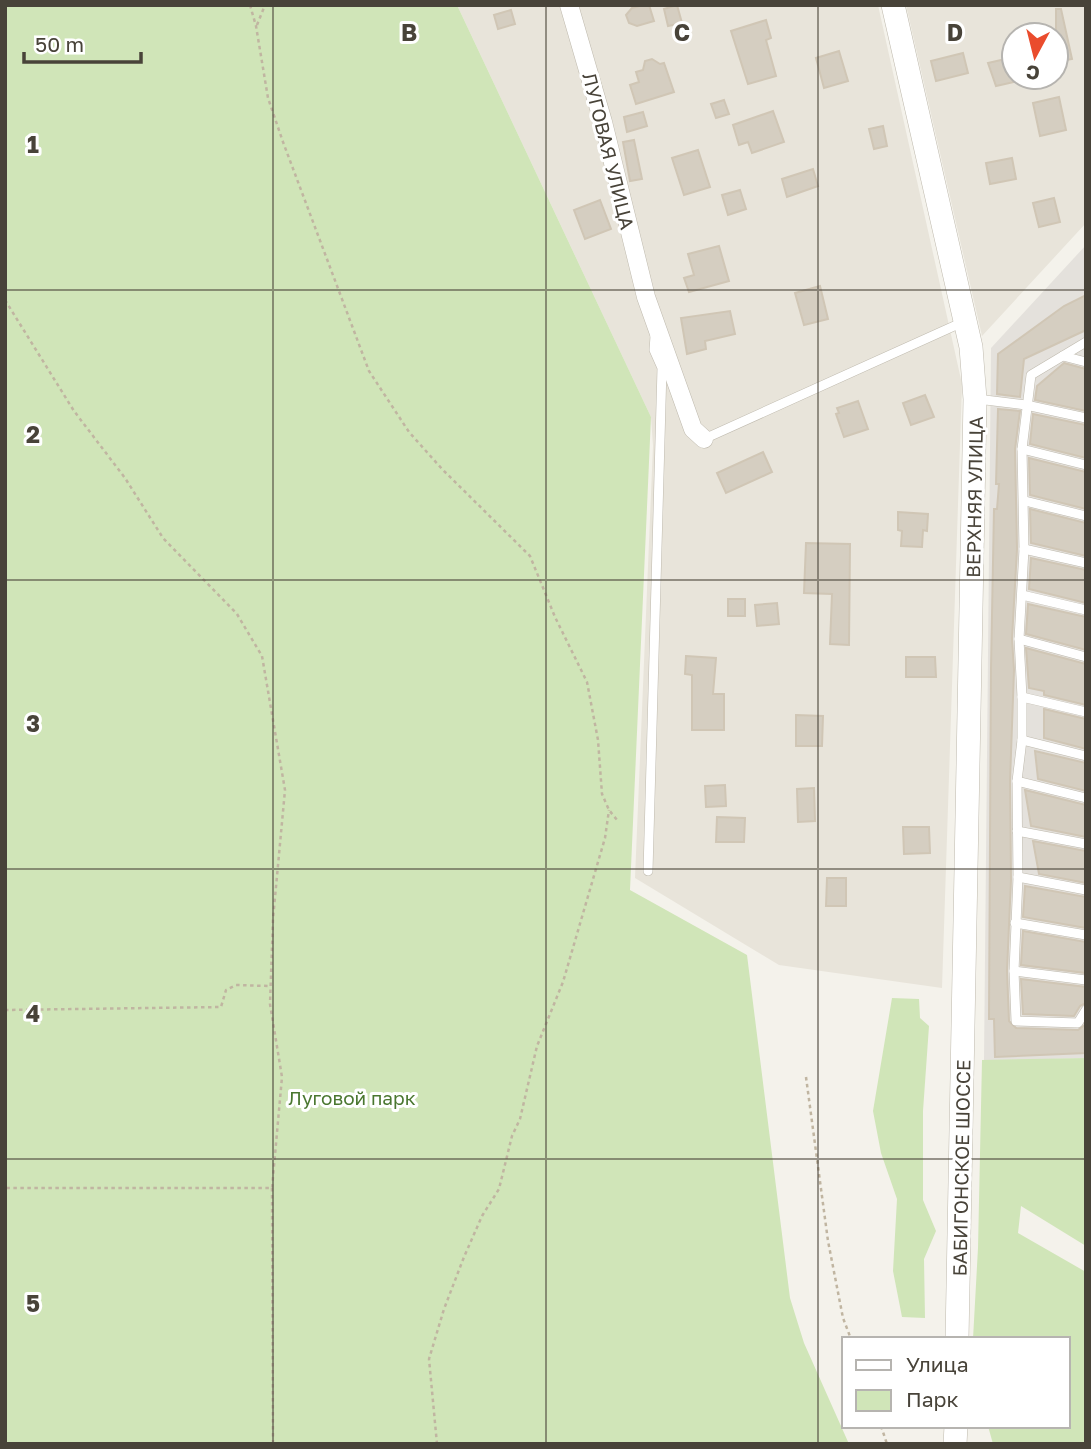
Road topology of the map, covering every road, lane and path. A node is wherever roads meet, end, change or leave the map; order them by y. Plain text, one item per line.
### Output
1 (250, 5) edge
2 (265, 5) edge
3 (569, 5) edge
4 (893, 5) edge
5 (257, 26) junction
6 (5, 300) edge
7 (965, 321) junction
8 (656, 323) junction
9 (1086, 342) edge
10 (1063, 356) junction
11 (1086, 362) edge
12 (975, 399) junction
13 (1026, 405) junction
14 (1086, 418) edge
15 (704, 439) joint
16 (1021, 449) junction
17 (1086, 465) edge
18 (1025, 501) junction
19 (1086, 516) edge
20 (1024, 549) junction
21 (1086, 563) edge
22 (1021, 595) junction
23 (1086, 610) edge
24 (1019, 639) junction
25 (1086, 657) edge
26 (1022, 697) junction
27 (1086, 712) edge
28 (1021, 740) junction
29 (1086, 756) edge
30 (1017, 781) junction
31 (1086, 798) edge
32 (609, 810) junction
33 (617, 820) dead end
34 (1017, 831) junction
35 (1086, 844) edge
36 (648, 872) dead end
37 (1018, 877) junction
38 (1086, 890) edge
39 (1015, 923) junction
40 (1086, 935) edge
41 (1014, 971) junction
42 (1086, 980) edge
43 (270, 986) junction
44 (964, 998) joint
45 (5, 1010) edge
46 (1086, 1010) edge
47 (806, 1077) dead end
48 (5, 1188) edge
49 (272, 1188) junction
50 (850, 1337) edge
51 (957, 1337) edge
52 (273, 1444) edge
53 (437, 1444) edge

1 - 5 path
2 - 5 path
3 - 8 street, ЛУГОВАЯ УЛИЦА
4 - 7 street, ВЕРХНЯЯ УЛИЦА
5 - 32 path
6 - 43 path
7 - 12 street, ВЕРХНЯЯ УЛИЦА
7 - 15 lane
8 - 15 street, ЛУГОВАЯ УЛИЦА
8 - 36 lane
9 - 10 lane
10 - 11 lane
10 - 13 lane
12 - 13 lane
12 - 44 street, ВЕРХНЯЯ УЛИЦА
13 - 14 lane
13 - 16 lane
16 - 17 lane
16 - 18 lane
18 - 19 lane
18 - 20 lane
20 - 21 lane
20 - 22 lane
22 - 23 lane
22 - 24 lane
24 - 25 lane
24 - 26 lane
26 - 27 lane
26 - 28 lane
28 - 29 lane
28 - 30 lane
30 - 31 lane
30 - 34 lane
32 - 33 path
32 - 53 path
34 - 35 lane
34 - 37 lane
37 - 38 lane
37 - 39 lane
39 - 40 lane
39 - 41 lane
41 - 42 lane
41 - 46 lane
43 - 45 path
43 - 49 path
44 - 51 street, БАБИГОНСКОЕ ШОССЕ
47 - 50 path
48 - 49 path
49 - 52 path

